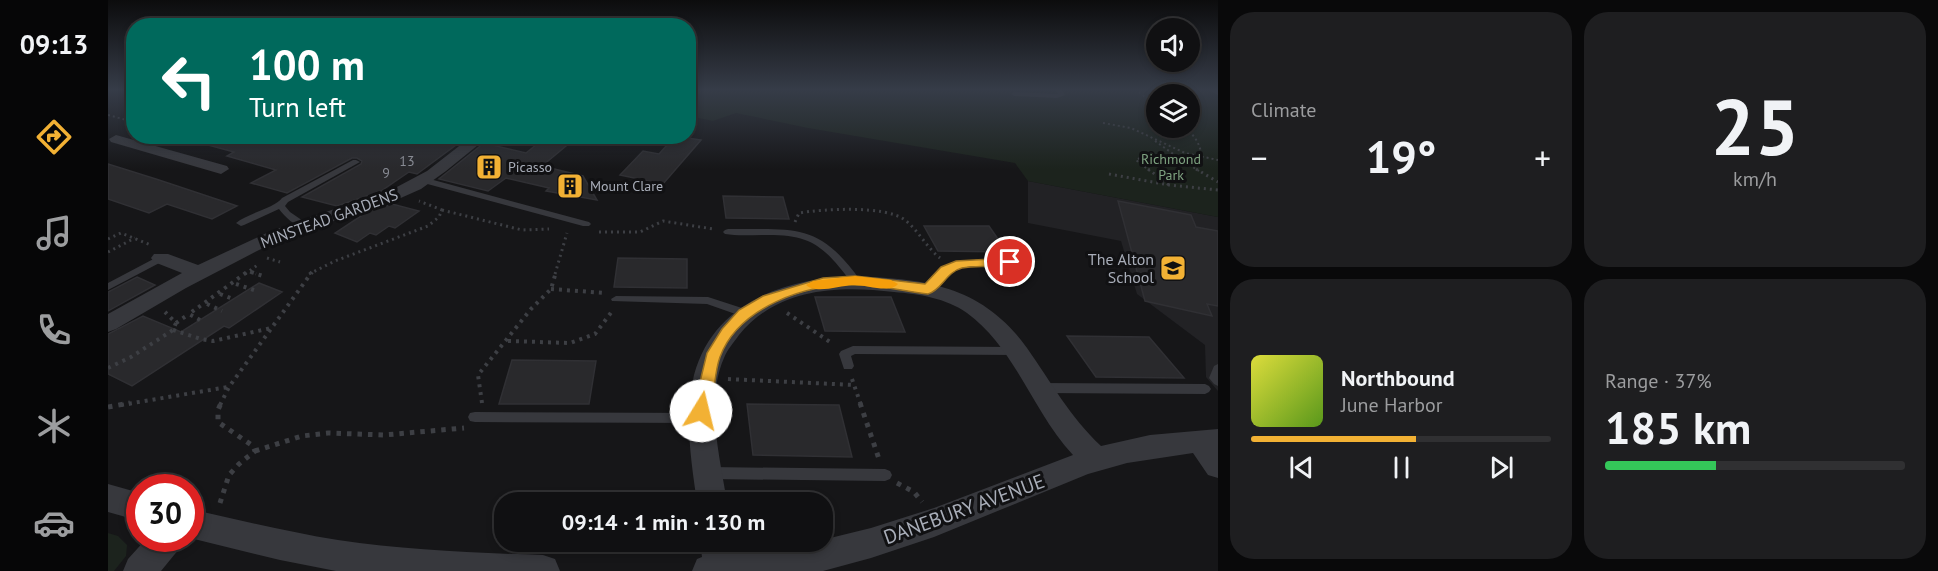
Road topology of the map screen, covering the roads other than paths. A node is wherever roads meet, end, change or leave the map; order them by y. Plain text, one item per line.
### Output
1 (126, 135) edge
2 (112, 141) edge
3 (471, 144) edge
4 (356, 162) dead end
5 (221, 169) dead end
6 (423, 180) junction
7 (281, 206) junction
8 (241, 223) dead end
9 (586, 224) dead end
10 (303, 225) junction
11 (728, 232) dead end
12 (161, 258) joint
13 (1010, 262) dead end
14 (198, 272) junction
15 (855, 280) junction
16 (108, 287) edge
17 (928, 289) junction
18 (616, 299) road end
19 (744, 313) junction
20 (108, 324) edge
21 (1019, 351) junction
22 (847, 360) road end
23 (1218, 369) edge
24 (1218, 381) edge
25 (1040, 388) junction
26 (1205, 389) dead end
27 (475, 417) road end
28 (702, 418) junction
29 (1209, 441) edge
30 (1096, 460) junction
31 (1218, 466) edge
32 (708, 473) junction
33 (885, 475) road end
34 (711, 492) edge
35 (108, 498) edge
36 (126, 503) edge
37 (204, 526) edge
38 (156, 552) edge
39 (717, 552) edge
40 (140, 571) edge
41 (543, 571) edge
42 (709, 571) edge
43 (720, 571) edge

1 - 2 street
2 - 5 street
3 - 6 street, MINSTEAD GARDENS
4 - 7 lane
6 - 9 lane
6 - 10 street, MINSTEAD GARDENS
7 - 8 lane
7 - 10 lane
10 - 14 street, MINSTEAD GARDENS
11 - 15 lane
12 - 14 street
12 - 16 lane
13 - 17 lane
14 - 20 street, MINSTEAD GARDENS
15 - 17 street
15 - 19 street
17 - 21 street
18 - 19 lane
19 - 28 street
21 - 22 lane
21 - 25 street
23 - 24 lane
25 - 26 lane
25 - 30 street
27 - 28 lane
28 - 32 street
29 - 30 street, DANEBURY AVENUE
29 - 31 street
30 - 43 street, DANEBURY AVENUE
32 - 33 lane
32 - 34 street
35 - 36 street
37 - 41 street
38 - 40 street
39 - 43 street
42 - 43 street, DANEBURY AVENUE

